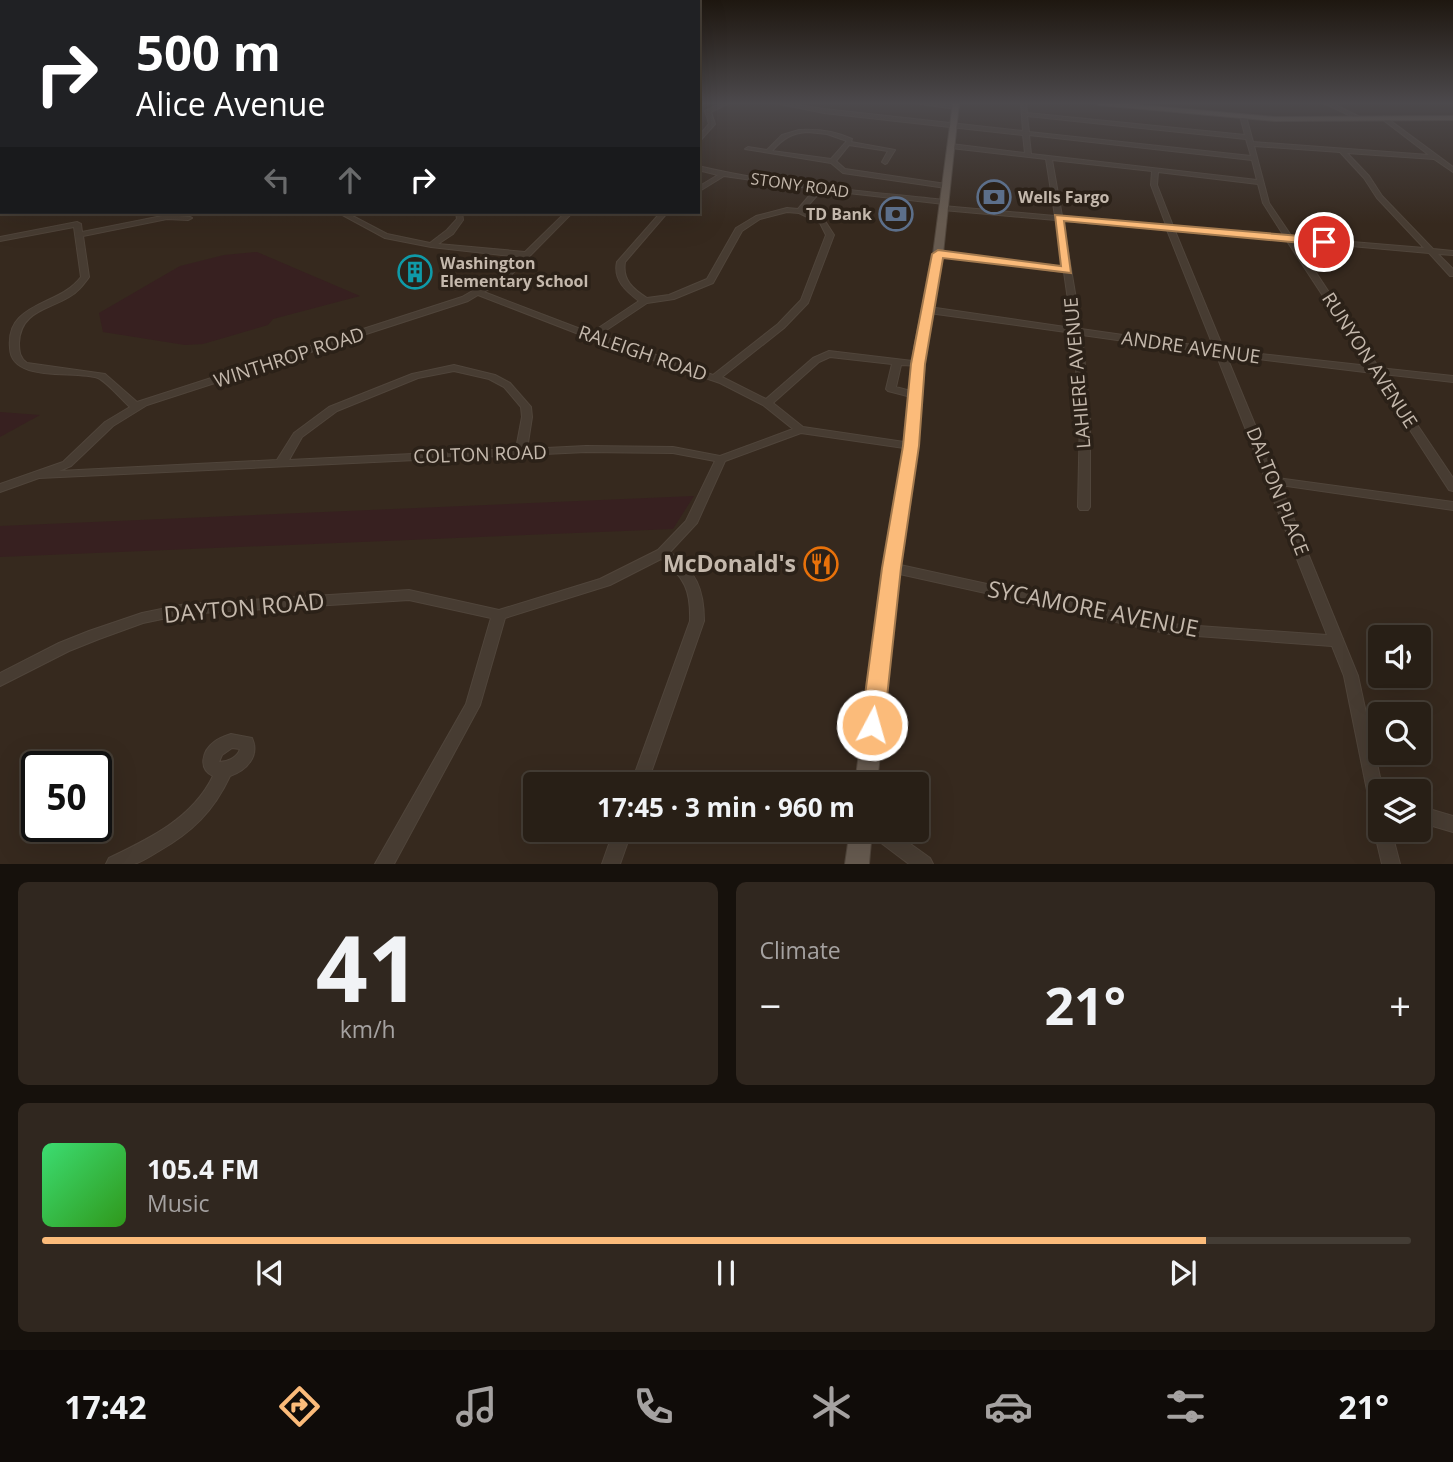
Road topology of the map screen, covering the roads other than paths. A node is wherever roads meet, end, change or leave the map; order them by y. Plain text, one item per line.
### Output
1 (777, 143) edge
2 (847, 143) edge
3 (849, 143) edge
4 (1027, 143) edge
5 (1120, 143) edge
6 (1250, 143) edge
7 (1269, 143) edge
8 (1418, 143) edge
9 (951, 146) joint
10 (748, 149) dead end
11 (768, 152) junction
12 (1343, 152) junction
13 (1028, 154) junction
14 (1049, 157) junction
15 (1436, 157) junction
16 (1253, 158) junction
17 (833, 161) junction
18 (886, 162) dead end
19 (700, 168) edge
20 (1155, 169) junction
21 (1453, 170) edge
22 (723, 174) junction
23 (946, 182) junction
24 (1260, 182) junction
25 (820, 188) junction
26 (700, 189) edge
27 (944, 205) junction
28 (800, 211) junction
29 (344, 214) edge
30 (460, 214) edge
31 (568, 214) edge
32 (663, 214) edge
33 (188, 218) dead end
34 (1058, 218) junction
35 (77, 219) edge
36 (1170, 228) junction
37 (79, 235) junction
38 (1290, 238) junction
39 (0, 239) edge
40 (431, 245) junction
41 (1432, 251) junction
42 (1453, 253) edge
43 (938, 254) junction
44 (527, 255) junction
45 (1067, 270) junction
46 (1453, 274) edge
47 (477, 292) junction
48 (645, 301) junction
49 (929, 310) junction
50 (1077, 331) junction
51 (592, 336) junction
52 (1221, 352) junction
53 (897, 362) junction
54 (918, 364) junction
55 (1377, 370) junction
56 (715, 378) junction
57 (1453, 379) edge
58 (915, 395) junction
59 (767, 403) junction
60 (135, 406) junction
61 (800, 430) junction
62 (911, 446) junction
63 (521, 452) junction
64 (721, 459) junction
65 (282, 462) junction
66 (42, 475) junction
67 (1274, 481) junction
68 (1453, 486) edge
69 (0, 488) edge
70 (1453, 506) edge
71 (1084, 507) dead end
72 (662, 553) junction
73 (891, 568) junction
74 (499, 614) junction
75 (1338, 641) junction
76 (0, 680) edge
77 (224, 771) dead end
78 (643, 772) edge
79 (867, 772) edge
80 (1374, 779) edge
81 (1431, 818) edge
82 (1453, 824) edge
83 (619, 842) edge
84 (860, 842) edge
85 (895, 842) edge
86 (1386, 842) edge
87 (115, 863) edge
88 (384, 863) edge
89 (611, 863) edge
90 (857, 863) edge
91 (924, 863) edge
92 (1391, 863) edge

1 - 11 street
2 - 17 street
3 - 18 street
4 - 13 street
5 - 16 street
6 - 16 street, RUNYON AVENUE
7 - 12 street
8 - 15 street
9 - 13 street
9 - 23 main road
10 - 11 street
11 - 17 street
12 - 15 street
12 - 41 street
13 - 14 street
14 - 20 street
14 - 34 street, LAHIERE AVENUE
15 - 21 street
16 - 24 street, RUNYON AVENUE
17 - 23 street
19 - 22 street, STONY ROAD
20 - 24 street
20 - 36 street, DALTON PLACE
22 - 25 street, STONY ROAD
22 - 26 street
23 - 27 main road
24 - 38 street, RUNYON AVENUE
25 - 27 street, STONY ROAD
25 - 28 street
27 - 34 street, STONY ROAD
27 - 43 main road
28 - 48 street
28 - 56 street
29 - 40 street
30 - 40 street
31 - 44 street, WINTHROP ROAD
32 - 48 street
33 - 37 street
34 - 36 street, STONY ROAD
34 - 45 street, LAHIERE AVENUE
35 - 37 street
35 - 39 street
36 - 38 street, STONY ROAD
36 - 52 street, DALTON PLACE
37 - 60 street
38 - 41 street, STONY ROAD
38 - 55 street, RUNYON AVENUE
40 - 44 street
41 - 42 street, STONY ROAD
41 - 46 street
43 - 45 street
43 - 49 main road
44 - 47 street, WINTHROP ROAD
45 - 50 street, LAHIERE AVENUE
47 - 51 street, RALEIGH ROAD
47 - 60 street, WINTHROP ROAD
48 - 51 street
49 - 50 street, ANDRE AVENUE
49 - 54 main road
50 - 52 street, ANDRE AVENUE
50 - 71 street, LAHIERE AVENUE
51 - 56 street, RALEIGH ROAD
52 - 55 street, ANDRE AVENUE
52 - 67 street, DALTON PLACE
53 - 54 street
53 - 58 street
53 - 59 street
54 - 58 main road
55 - 57 street, ANDRE AVENUE
55 - 68 street, RUNYON AVENUE
56 - 59 street, RALEIGH ROAD
58 - 62 main road
59 - 61 street, RALEIGH ROAD
60 - 66 street, WINTHROP ROAD
61 - 62 street
61 - 64 street
62 - 73 main road
63 - 64 street, COLTON ROAD
63 - 65 street, COLTON ROAD
63 - 65 street
64 - 72 street
65 - 66 street, COLTON ROAD
66 - 69 street, WINTHROP ROAD
67 - 70 street
67 - 75 street, DALTON PLACE
72 - 74 street
72 - 78 street
73 - 75 street, SYCAMORE AVENUE
73 - 79 main road
74 - 76 street, DAYTON ROAD
74 - 88 street
75 - 80 street, DALTON PLACE
77 - 87 street
81 - 82 street
83 - 89 street
84 - 90 main road
85 - 91 street
86 - 92 street

